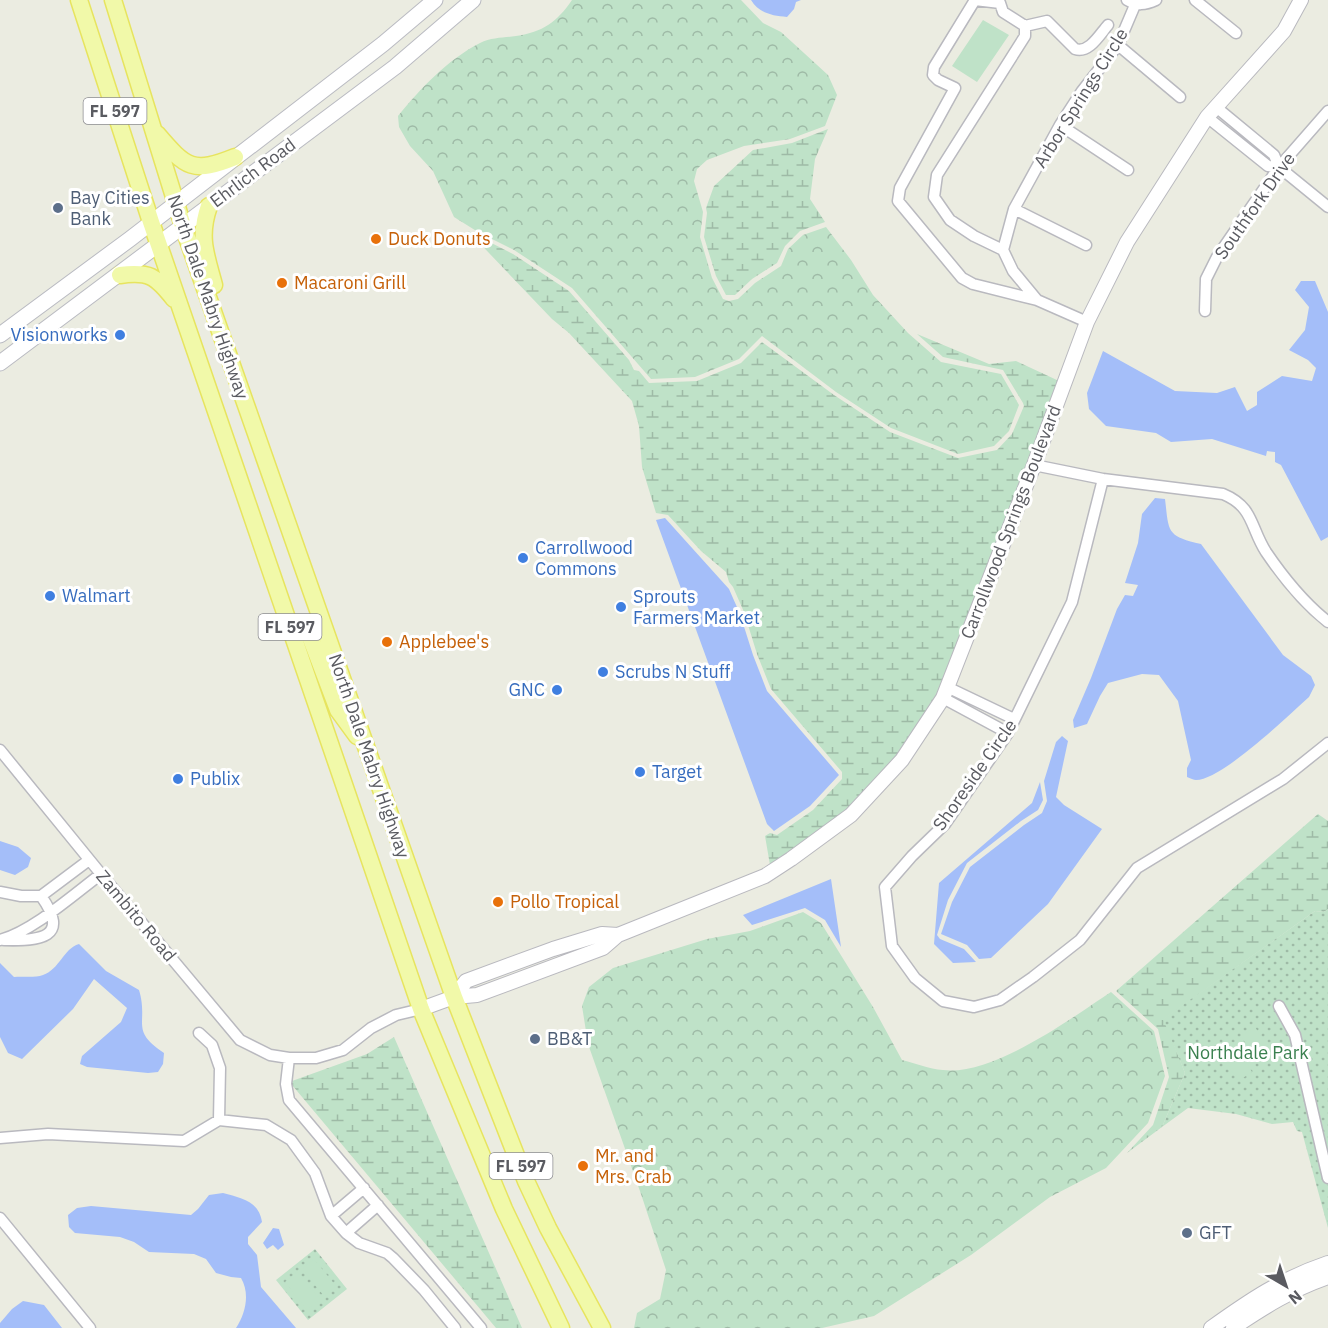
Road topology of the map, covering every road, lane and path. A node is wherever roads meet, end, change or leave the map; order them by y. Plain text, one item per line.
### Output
1 (79, 0) edge
2 (113, 0) edge
3 (435, 0) edge
4 (473, 0) edge
5 (1156, 0) edge
6 (1195, 0) edge
7 (1301, 0) edge
8 (1000, 2) edge
9 (1131, 3) edge
10 (1108, 25) dead end
11 (1025, 31) junction
12 (1236, 33) dead end
13 (1118, 45) junction
14 (1180, 97) dead end
15 (1328, 111) edge
16 (1211, 112) junction
17 (1060, 125) junction
18 (152, 127) junction
19 (235, 157) junction
20 (1279, 167) junction
21 (1128, 170) dead end
22 (175, 203) junction
23 (209, 206) junction
24 (1328, 207) edge
25 (1014, 209) junction
26 (151, 222) junction
27 (183, 226) junction
28 (159, 245) junction
29 (1086, 245) dead end
30 (1004, 250) junction
31 (120, 275) junction
32 (1038, 301) junction
33 (182, 310) junction
34 (1205, 311) dead end
35 (1087, 322) junction
36 (0, 335) edge
37 (224, 342) junction
38 (0, 363) edge
39 (1034, 465) junction
40 (1103, 479) junction
41 (1328, 622) edge
42 (290, 629) junction
43 (945, 692) junction
44 (1014, 719) junction
45 (1008, 733) junction
46 (1328, 743) edge
47 (367, 749) junction
48 (0, 750) edge
49 (89, 860) junction
50 (101, 874) junction
51 (0, 892) edge
52 (41, 896) junction
53 (52, 911) junction
54 (1, 940) edge
55 (454, 997) junction
56 (1279, 1006) dead end
57 (421, 1009) junction
58 (199, 1033) dead end
59 (289, 1058) junction
60 (219, 1120) junction
61 (0, 1138) edge
62 (1328, 1178) edge
63 (364, 1188) junction
64 (378, 1205) junction
65 (331, 1216) junction
66 (0, 1218) edge
67 (346, 1233) junction
68 (1328, 1263) edge
69 (1328, 1277) edge
70 (90, 1328) edge
71 (455, 1328) edge
72 (481, 1328) edge
73 (561, 1328) edge
74 (602, 1328) edge
75 (1211, 1328) edge
76 (1233, 1328) edge

1 - 26 main road, North Dale Mabry Highway / FL 597
2 - 18 main road, North Dale Mabry Highway / FL 597
3 - 19 main road, Ehrlich Road
4 - 23 main road, Ehrlich Road
5 - 9 street
6 - 12 street
7 - 16 street, Carrollwood Springs Boulevard
8 - 11 street
8 - 32 street
9 - 13 street, Arbor Springs Circle
10 - 11 street
11 - 30 street
13 - 14 street
13 - 17 street, Arbor Springs Circle
15 - 20 street, Southfork Drive
16 - 20 street
16 - 35 street, Carrollwood Springs Boulevard
17 - 21 street
17 - 25 street, Arbor Springs Circle
18 - 19 main road
18 - 22 main road, North Dale Mabry Highway / FL 597
19 - 22 main road, Ehrlich Road
20 - 24 street
20 - 34 street, Southfork Drive
22 - 26 main road, Ehrlich Road
22 - 27 main road, North Dale Mabry Highway / FL 597
23 - 27 main road, Ehrlich Road
23 - 37 main road
25 - 29 street
25 - 30 street, Arbor Springs Circle
26 - 28 main road, North Dale Mabry Highway / FL 597
26 - 36 main road, Ehrlich Road
27 - 28 main road, Ehrlich Road
27 - 37 main road, North Dale Mabry Highway / FL 597
28 - 31 main road, Ehrlich Road
28 - 33 main road, North Dale Mabry Highway / FL 597
30 - 32 street
31 - 33 main road
31 - 38 main road, Ehrlich Road
32 - 35 street
33 - 42 main road, North Dale Mabry Highway / FL 597
35 - 39 street, Carrollwood Springs Boulevard
37 - 47 main road, North Dale Mabry Highway / FL 597
39 - 40 street
39 - 43 street, Carrollwood Springs Boulevard
40 - 41 street
40 - 44 street, Shoreside Circle
42 - 47 main road
42 - 57 main road, North Dale Mabry Highway / FL 597
43 - 44 street
43 - 45 street
43 - 55 street, Carrollwood Springs Boulevard
44 - 45 street, Shoreside Circle
45 - 46 street, Shoreside Circle
47 - 55 main road, North Dale Mabry Highway / FL 597
48 - 49 street, Zambito Road
49 - 50 street, Zambito Road
49 - 52 street
50 - 53 street
50 - 59 street, Zambito Road
51 - 52 street
52 - 53 street
53 - 54 street
53 - 54 street
55 - 57 street, Carrollwood Springs Boulevard
55 - 74 main road, North Dale Mabry Highway / FL 597
56 - 62 street
57 - 59 street, Zambito Road
57 - 73 main road, North Dale Mabry Highway / FL 597
58 - 60 street
59 - 63 street
60 - 61 street
60 - 65 street
63 - 64 street
63 - 65 street
64 - 67 street
64 - 72 street
65 - 67 street
66 - 70 street
67 - 71 street
68 - 75 street
69 - 76 street

